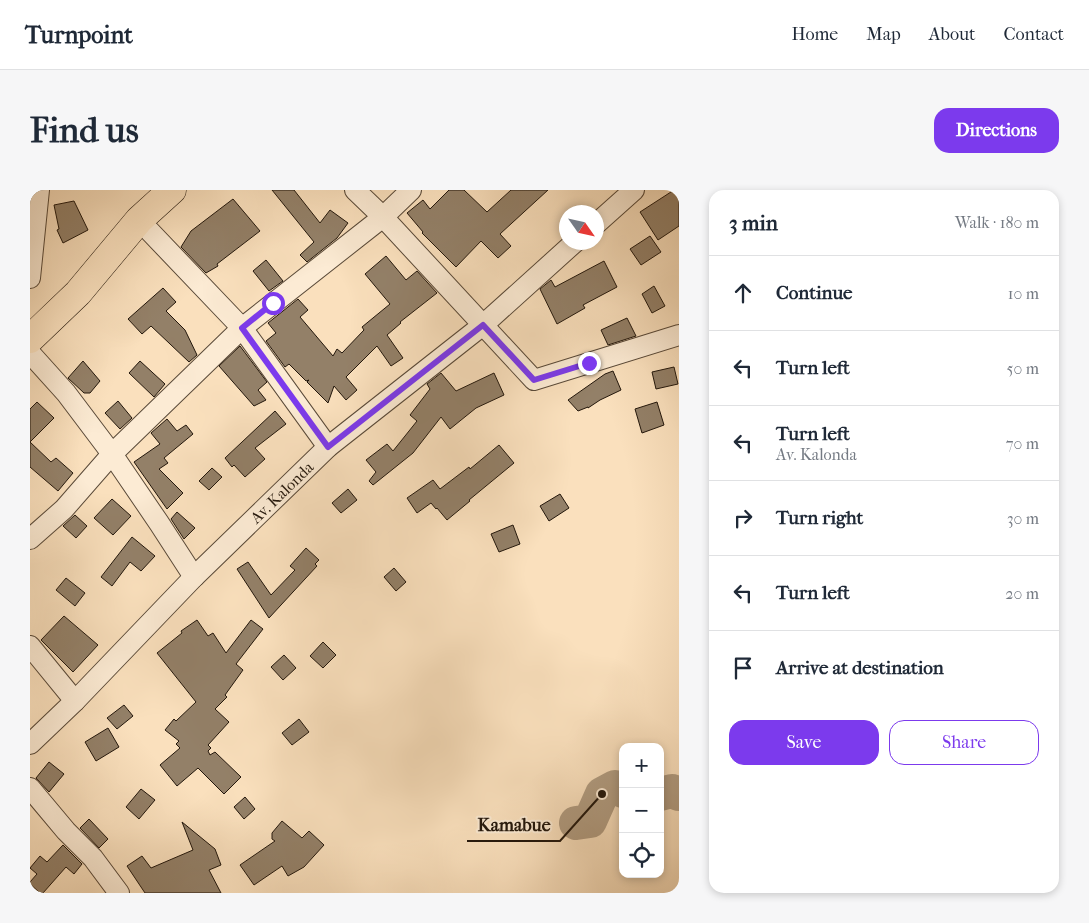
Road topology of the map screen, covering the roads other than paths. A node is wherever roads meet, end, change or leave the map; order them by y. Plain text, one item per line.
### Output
1 (38, 190) edge
2 (172, 190) edge
3 (356, 190) edge
4 (411, 190) edge
5 (634, 190) edge
6 (382, 217) junction
7 (604, 217) edge
8 (139, 220) junction
9 (566, 250) edge
10 (30, 278) edge
11 (483, 325) junction
12 (242, 328) junction
13 (679, 335) edge
14 (30, 339) edge
15 (30, 352) edge
16 (328, 447) junction
17 (112, 454) junction
18 (30, 539) edge
19 (194, 577) junction
20 (30, 646) edge
21 (75, 702) junction
22 (30, 744) edge
23 (30, 788) edge
24 (119, 893) edge

1 - 10 street
2 - 8 highway
3 - 6 street
4 - 6 street
5 - 7 street
6 - 11 street
6 - 12 street
8 - 12 street
8 - 14 highway
9 - 11 street, Av. Kalonda
11 - 13 street
11 - 16 street, Av. Kalonda
12 - 16 street
12 - 17 street
15 - 17 street
16 - 19 street, Av. Kalonda
17 - 18 street
17 - 19 street
19 - 21 street, Av. Kalonda
20 - 21 street
21 - 22 street, Av. Kalonda
23 - 24 street

